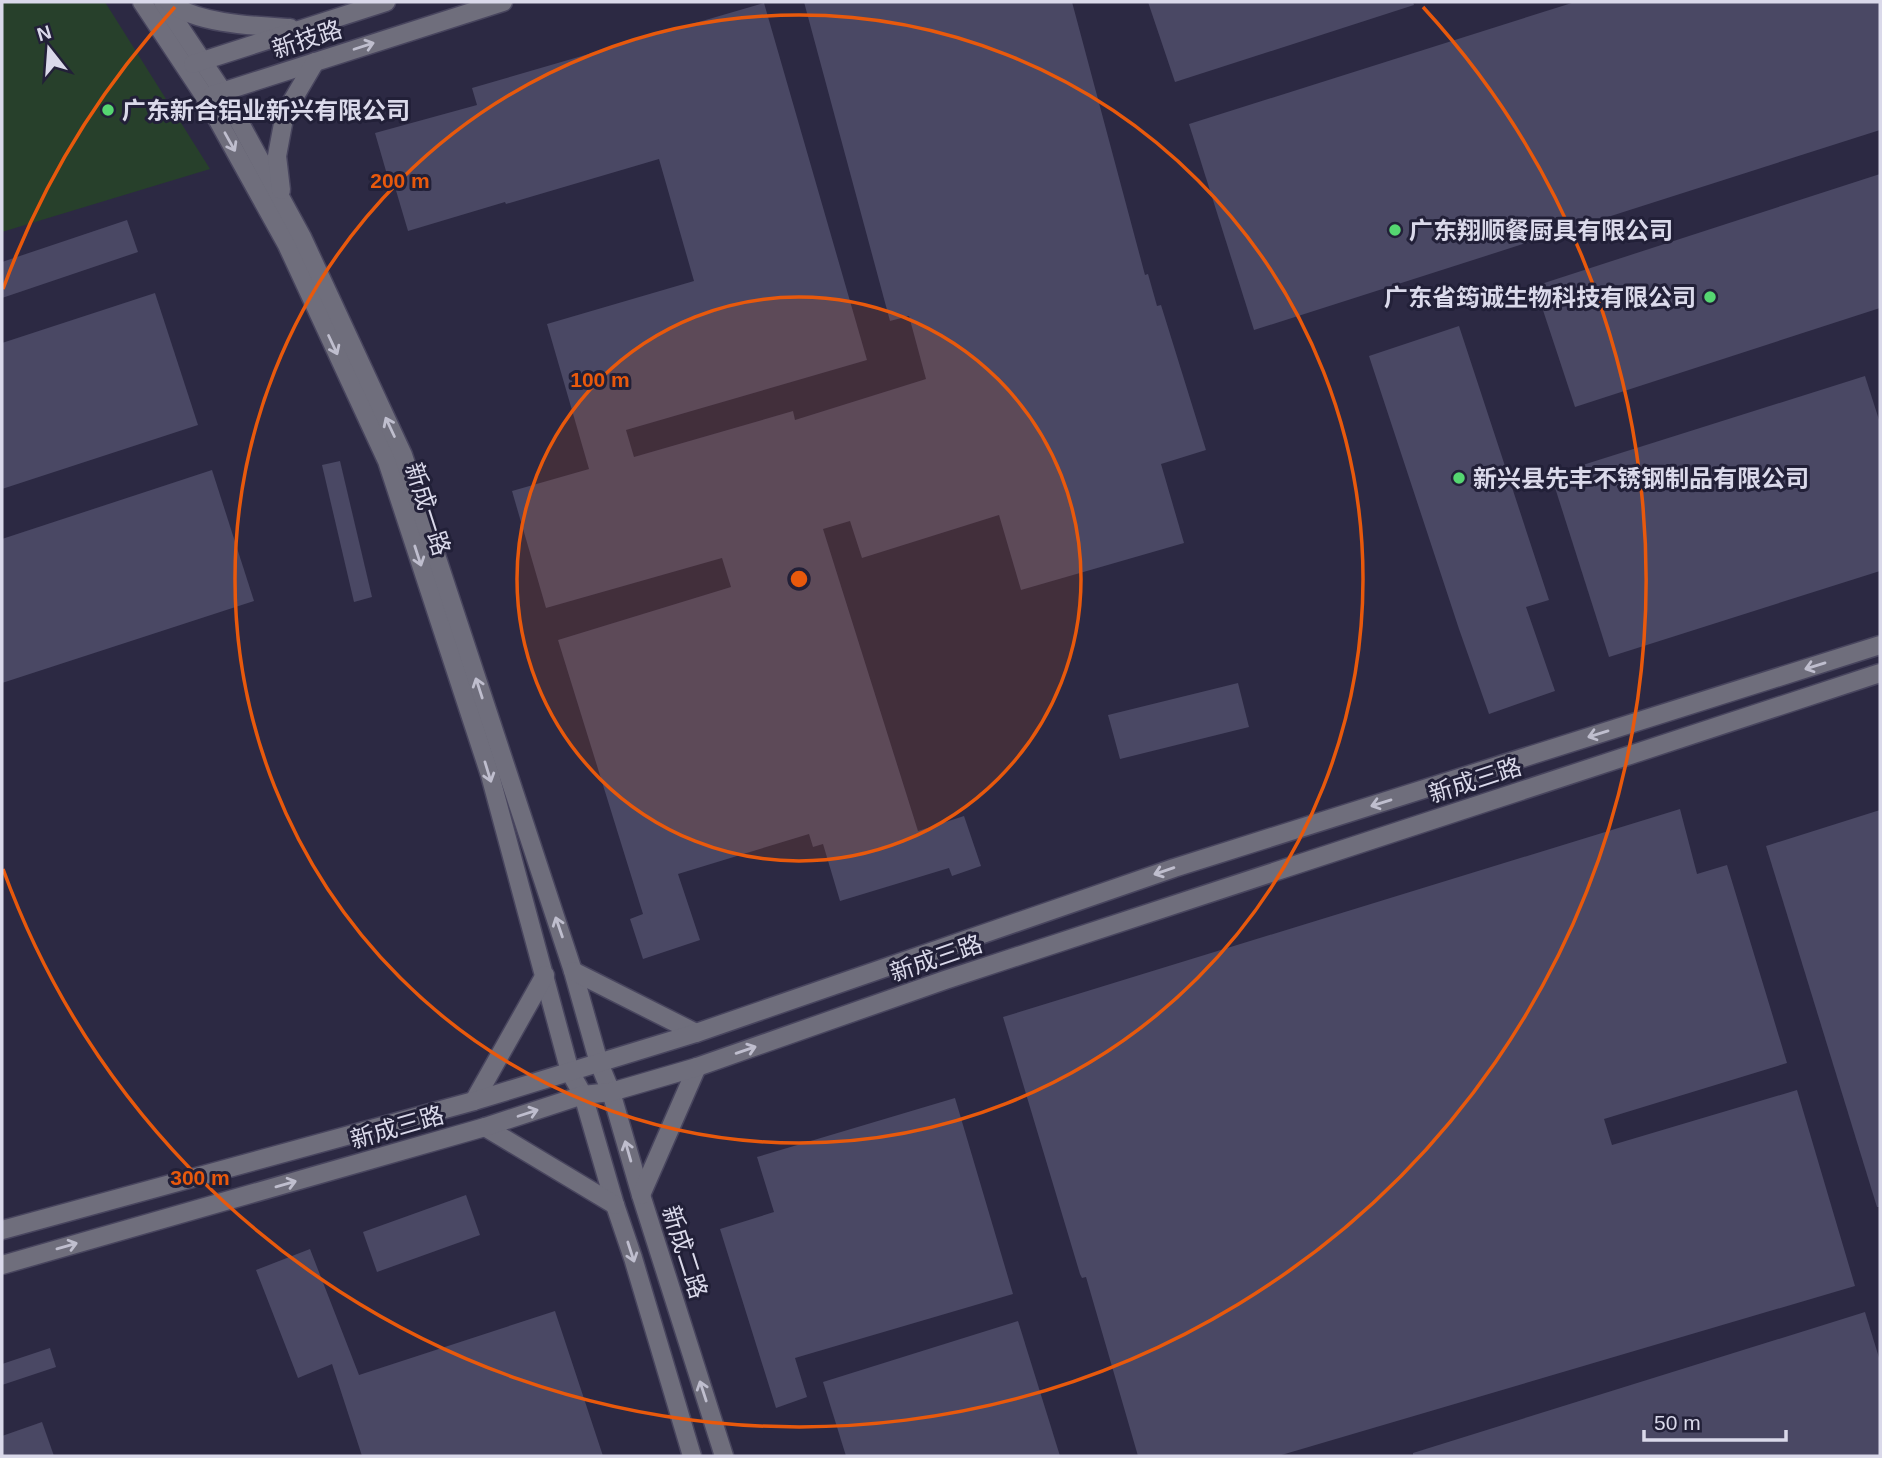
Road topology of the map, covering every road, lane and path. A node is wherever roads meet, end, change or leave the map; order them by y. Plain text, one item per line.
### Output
1 (142, 2) edge
2 (163, 2) edge
3 (169, 2) edge
4 (386, 2) edge
5 (503, 2) edge
6 (301, 29) junction
7 (203, 61) junction
8 (316, 62) junction
9 (185, 66) junction
10 (223, 92) junction
11 (205, 97) junction
12 (283, 201) junction
13 (1880, 645) edge
14 (1880, 673) edge
15 (573, 971) junction
16 (545, 975) junction
17 (696, 1033) junction
18 (599, 1063) junction
19 (697, 1066) junction
20 (569, 1072) junction
21 (611, 1092) junction
22 (583, 1095) junction
23 (474, 1101) junction
24 (485, 1128) junction
25 (641, 1195) junction
26 (615, 1205) junction
27 (2, 1230) edge
28 (2, 1265) edge
29 (692, 1456) edge
30 (723, 1456) edge

1 - 9 street, 新成一路
2 - 7 street, 新成一路
3 - 6 street
4 - 6 street, 新技路
8 -> 5 street, 新技路
6 - 7 street, 新技路
7 - 9 street, 新技路
7 - 10 street, 新成一路
8 - 10 street, 新技路
8 - 12 street
9 - 11 street, 新成一路
10 - 11 street, 新技路
10 - 12 street, 新成一路
11 -> 16 street, 新成一路
15 -> 12 street, 新成一路
13 -> 17 street, 新成三路
19 -> 14 street, 新成三路
15 - 17 street
15 - 18 street, 新成一路
16 - 20 street, 新成一路
16 - 23 street
17 - 18 street, 新成三路
18 - 20 street, 新成三路
18 - 21 street, 新成二路
19 - 21 street, 新成三路
19 - 25 street
20 - 22 street
20 - 23 street, 新成三路
21 - 22 street, 新成三路
25 -> 21 street, 新成二路
24 -> 22 street, 新成三路
22 - 26 street
23 - 27 street, 新成三路
24 - 26 street
28 -> 24 street, 新成三路
30 -> 25 street, 新成二路
26 -> 29 street

